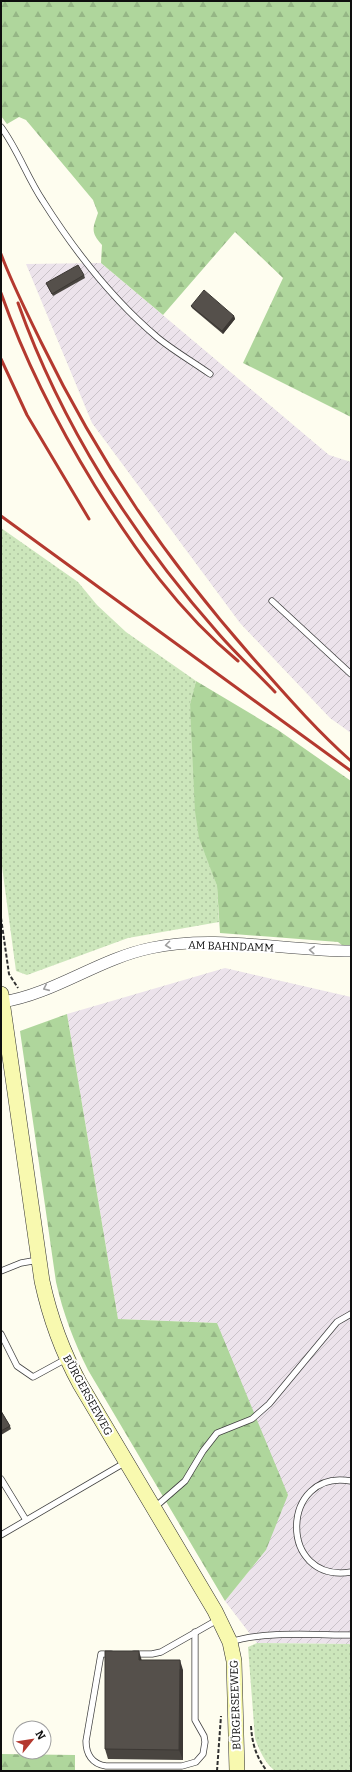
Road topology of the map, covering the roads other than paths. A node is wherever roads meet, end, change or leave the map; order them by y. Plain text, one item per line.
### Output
1 (1, 127) edge
2 (210, 374) dead end
3 (272, 602) dead end
4 (351, 674) edge
5 (351, 951) edge
6 (2, 998) edge
7 (38, 1260) junction
8 (1, 1271) edge
9 (351, 1314) edge
10 (1, 1334) edge
11 (67, 1359) junction
12 (126, 1461) junction
13 (1, 1479) edge
14 (351, 1481) edge
15 (153, 1508) junction
16 (26, 1520) junction
17 (1, 1534) edge
18 (351, 1572) edge
19 (219, 1619) junction
20 (195, 1632) junction
21 (351, 1635) edge
22 (230, 1642) junction
23 (115, 1654) edge
24 (130, 1654) edge
25 (237, 1771) edge

1 - 2 lane
3 - 4 lane
5 -> 6 street, AM BAHNDAMM
6 - 7 street, BÜRGERSEEWEG
7 - 8 lane
7 - 11 street, BÜRGERSEEWEG
9 - 15 lane
10 - 11 lane
11 - 12 street, BÜRGERSEEWEG
12 - 15 street, BÜRGERSEEWEG
12 - 16 lane
13 - 16 lane
14 - 18 lane
15 - 19 street, BÜRGERSEEWEG
16 - 17 lane
19 - 20 lane
19 - 22 street, BÜRGERSEEWEG
20 - 23 lane
20 - 24 lane
21 - 22 lane
22 - 25 street, BÜRGERSEEWEG

